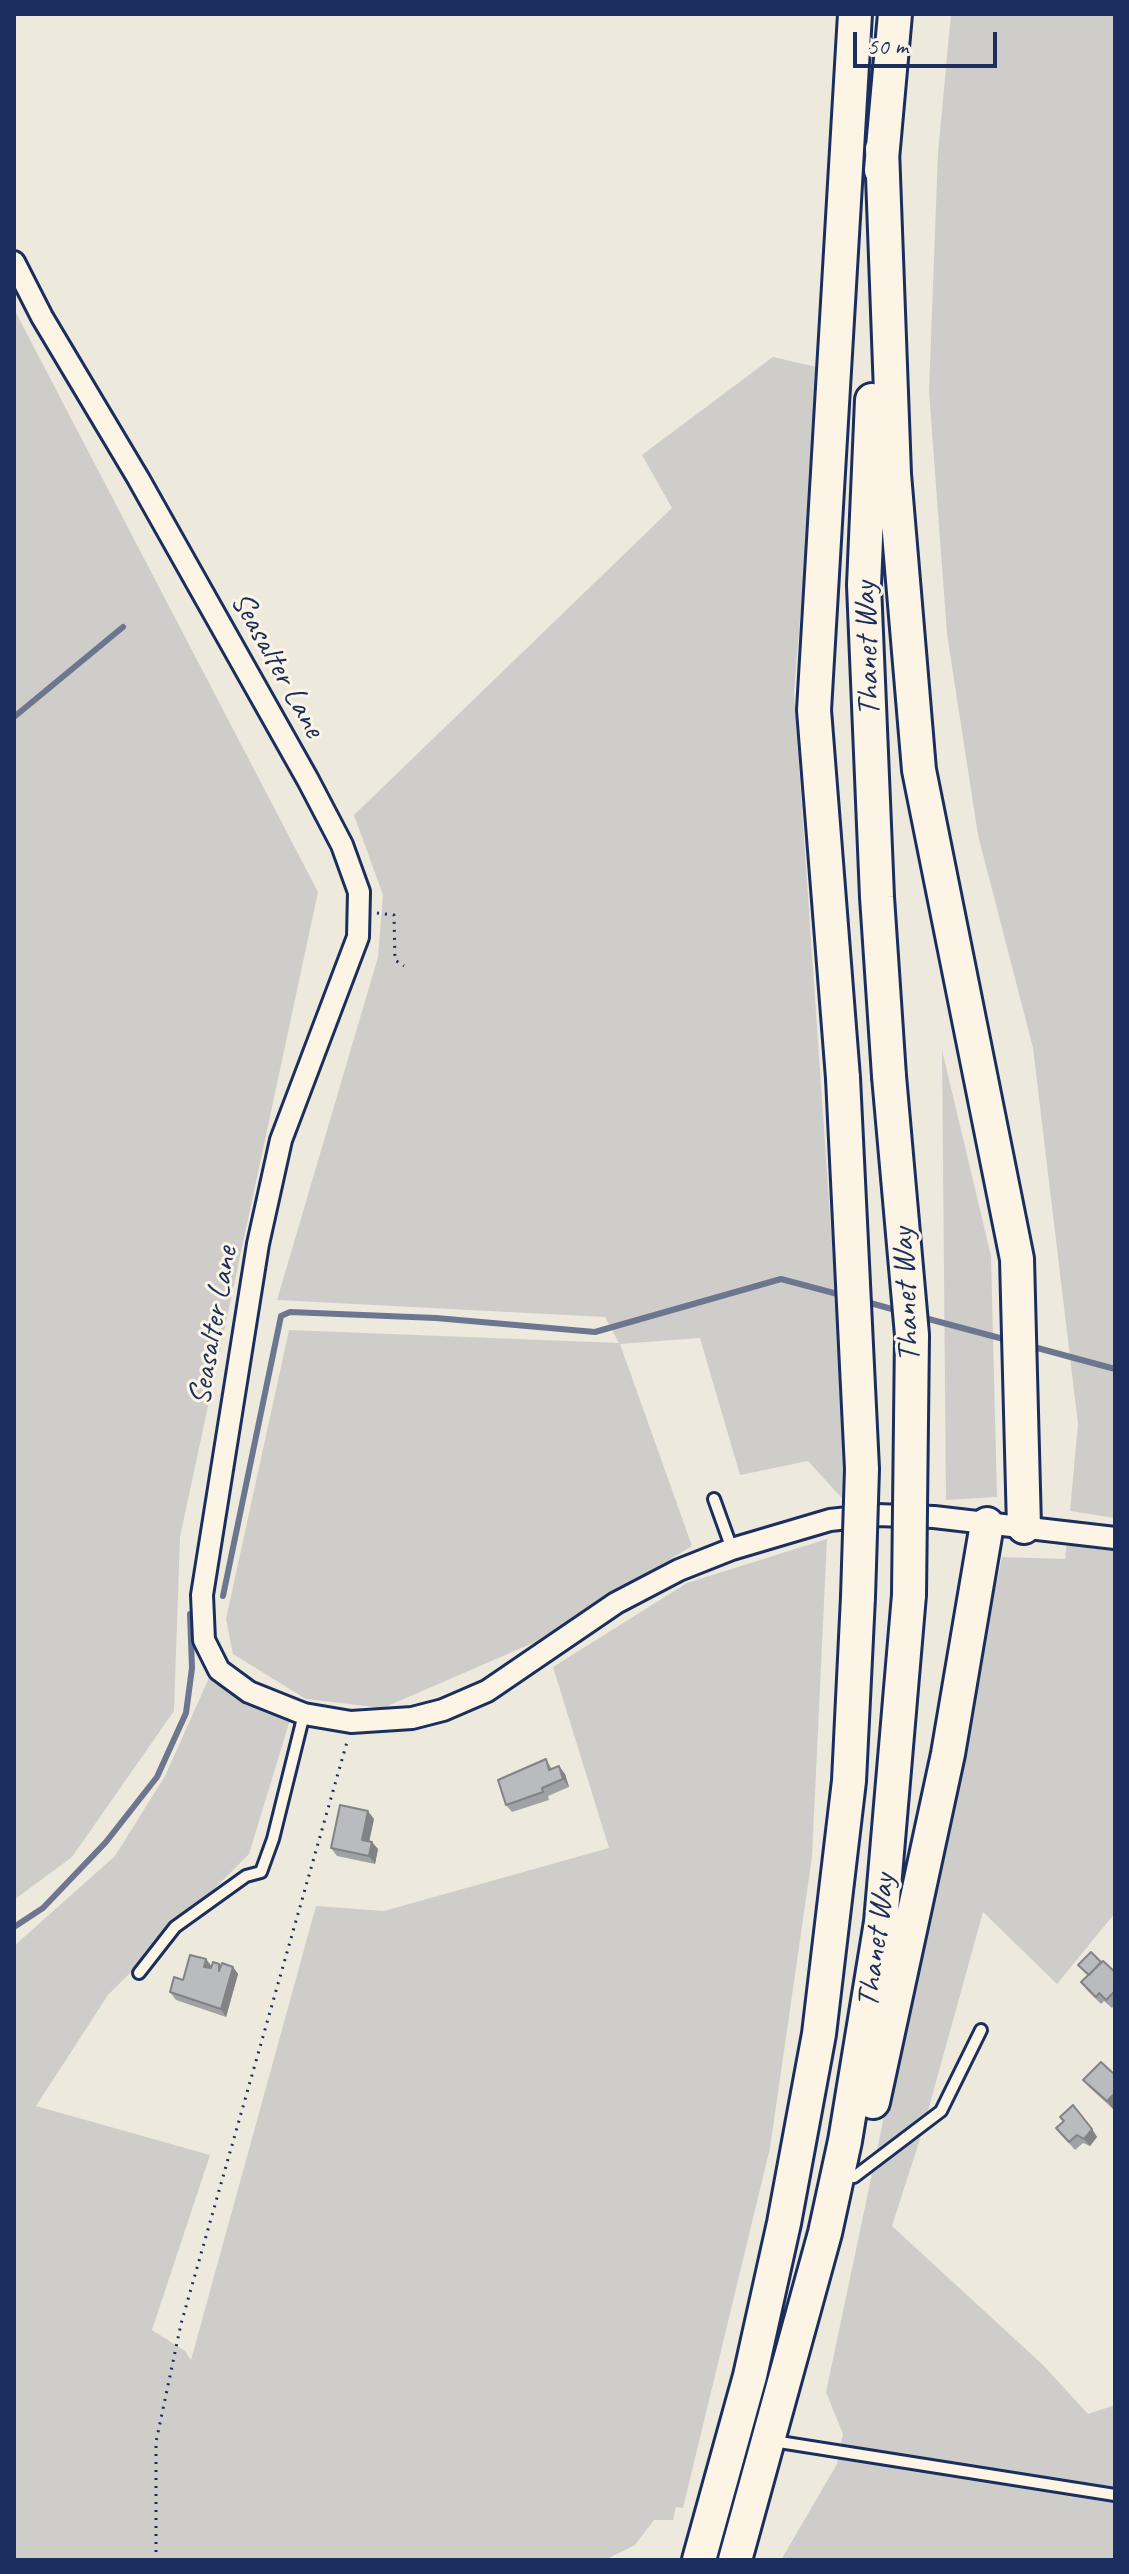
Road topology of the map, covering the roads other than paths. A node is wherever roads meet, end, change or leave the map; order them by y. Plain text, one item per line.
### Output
1 (855, 14) edge
2 (895, 14) edge
3 (882, 149) junction
4 (14, 262) edge
5 (714, 1499) dead end
6 (987, 1524) junction
7 (1024, 1527) junction
8 (1115, 1538) edge
9 (732, 1549) junction
10 (304, 1714) junction
11 (139, 1973) dead end
12 (981, 2030) dead end
13 (854, 2177) junction
14 (806, 2302) junction
15 (769, 2441) junction
16 (1115, 2495) edge
17 (699, 2560) edge
18 (735, 2560) edge

1 - 17 highway, Thanet Way, bridge
2 - 3 highway, Thanet Way
3 - 7 highway
3 - 14 highway, Thanet Way, bridge
4 - 10 street, Seasalter Lane
5 - 9 lane
6 - 7 street, Seasalter Lane
6 - 9 street, Seasalter Lane
6 - 13 highway
7 - 8 street, Seasalter Lane
9 - 10 street, Seasalter Lane
10 - 11 lane
12 - 13 lane
13 - 14 highway
14 - 15 highway, Thanet Way
15 - 16 lane
15 - 18 highway, Thanet Way

